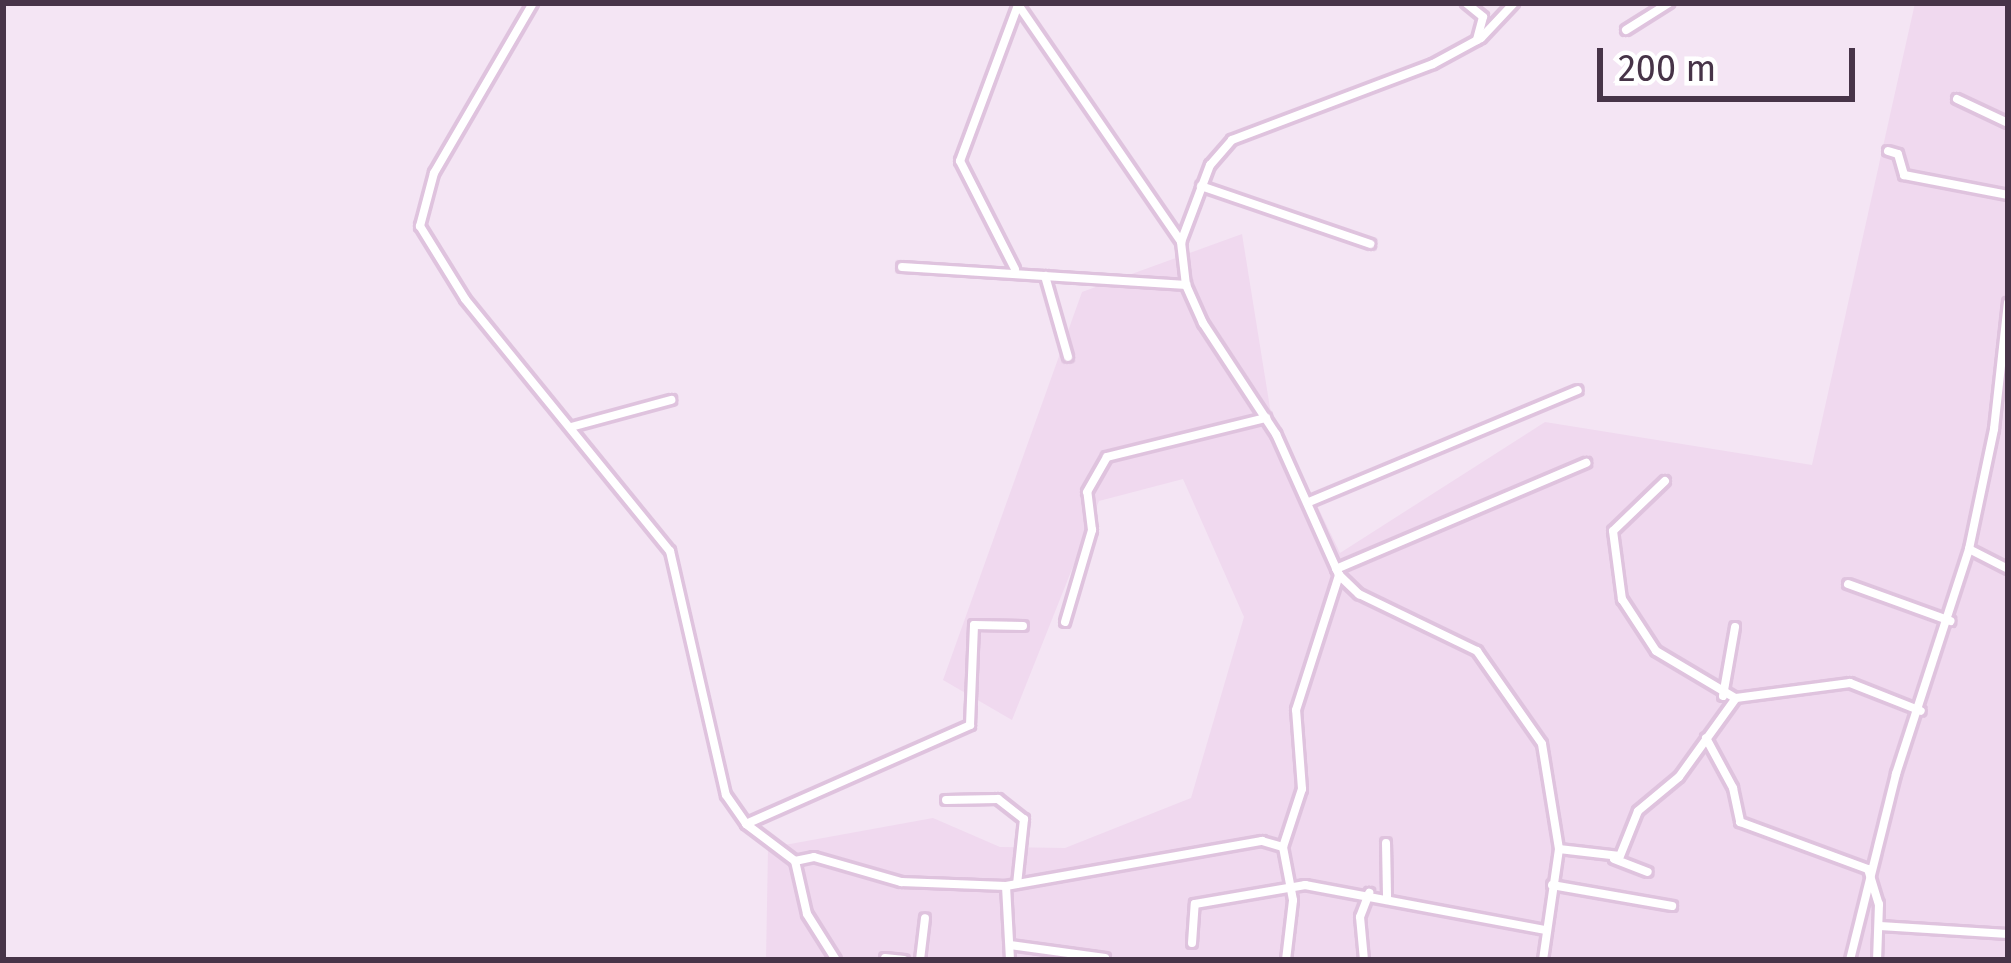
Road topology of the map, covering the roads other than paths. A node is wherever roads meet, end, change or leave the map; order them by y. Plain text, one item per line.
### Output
1 (533, 3) edge
2 (1466, 3) edge
3 (1514, 3) edge
4 (1669, 3) edge
5 (1017, 4) edge
6 (1483, 16) junction
7 (1493, 26) junction
8 (1626, 30) dead end
9 (1477, 40) junction
10 (1958, 99) dead end
11 (2008, 123) edge
12 (1888, 151) dead end
13 (1201, 186) junction
14 (2008, 195) edge
15 (1181, 242) junction
16 (1370, 244) dead end
17 (902, 267) dead end
18 (1015, 269) junction
19 (1045, 276) junction
20 (1186, 285) junction
21 (2008, 303) edge
22 (1068, 357) dead end
23 (1578, 390) dead end
24 (671, 400) dead end
25 (1265, 418) junction
26 (571, 427) junction
27 (2008, 428) edge
28 (1994, 429) junction
29 (1586, 463) dead end
30 (1665, 482) dead end
31 (1309, 502) junction
32 (1969, 549) junction
33 (2008, 569) edge
34 (1338, 572) junction
35 (1848, 584) dead end
36 (1351, 589) junction
37 (1334, 597) junction
38 (1949, 621) junction
39 (1065, 622) dead end
40 (1023, 626) dead end
41 (1735, 627) dead end
42 (1723, 696) junction
43 (1736, 698) junction
44 (1921, 711) junction
45 (1705, 737) junction
46 (946, 800) dead end
47 (746, 824) junction
48 (1386, 843) dead end
49 (1283, 847) junction
50 (1559, 849) junction
51 (1613, 859) junction
52 (795, 862) junction
53 (1648, 872) dead end
54 (1873, 877) junction
55 (1017, 884) junction
56 (1552, 885) junction
57 (1006, 886) junction
58 (1290, 892) junction
59 (1369, 893) junction
60 (1387, 897) junction
61 (1672, 906) dead end
62 (925, 918) dead end
63 (1880, 926) junction
64 (1546, 930) junction
65 (2008, 934) edge
66 (1192, 943) dead end
67 (1010, 945) junction
68 (885, 958) edge
69 (1105, 958) edge
70 (836, 960) edge
71 (904, 960) edge
72 (920, 960) edge
73 (1010, 960) edge
74 (1286, 960) edge
75 (1364, 960) edge
76 (1544, 960) edge
77 (1850, 960) edge
78 (1877, 960) edge

1 - 26 street
2 - 6 street
3 - 7 street
4 - 8 street
5 - 15 street
5 - 18 street
6 - 7 street
6 - 9 street
7 - 9 street
9 - 13 street
10 - 11 street
12 - 14 street
13 - 15 street
13 - 16 street
15 - 20 street
17 - 18 street
18 - 19 street
19 - 20 street
19 - 22 street
20 - 25 street
21 - 28 street
23 - 31 street
24 - 26 street
25 - 31 street
25 - 39 street
26 - 47 street
27 - 28 street
28 - 32 street
29 - 34 street
30 - 42 street
31 - 34 street
32 - 33 street
32 - 38 street
34 - 36 street
34 - 37 street
35 - 38 street
36 - 37 street
36 - 50 street
37 - 49 street
38 - 44 street
40 - 47 street
41 - 42 street
42 - 43 street
43 - 44 street
43 - 45 street
44 - 54 street
45 - 51 street
45 - 54 street
46 - 55 street
47 - 52 street
48 - 60 street
49 - 55 street
49 - 58 street
50 - 51 street
50 - 56 street
51 - 53 street
52 - 57 street
52 - 70 street
54 - 63 street
54 - 77 street
55 - 57 street
56 - 61 street
56 - 64 street
57 - 67 street
58 - 59 street
58 - 66 street
58 - 74 street
59 - 60 street
59 - 75 street
60 - 64 street
62 - 72 street
63 - 65 street
63 - 78 street
64 - 76 street
67 - 69 street
67 - 73 street
68 - 71 street

